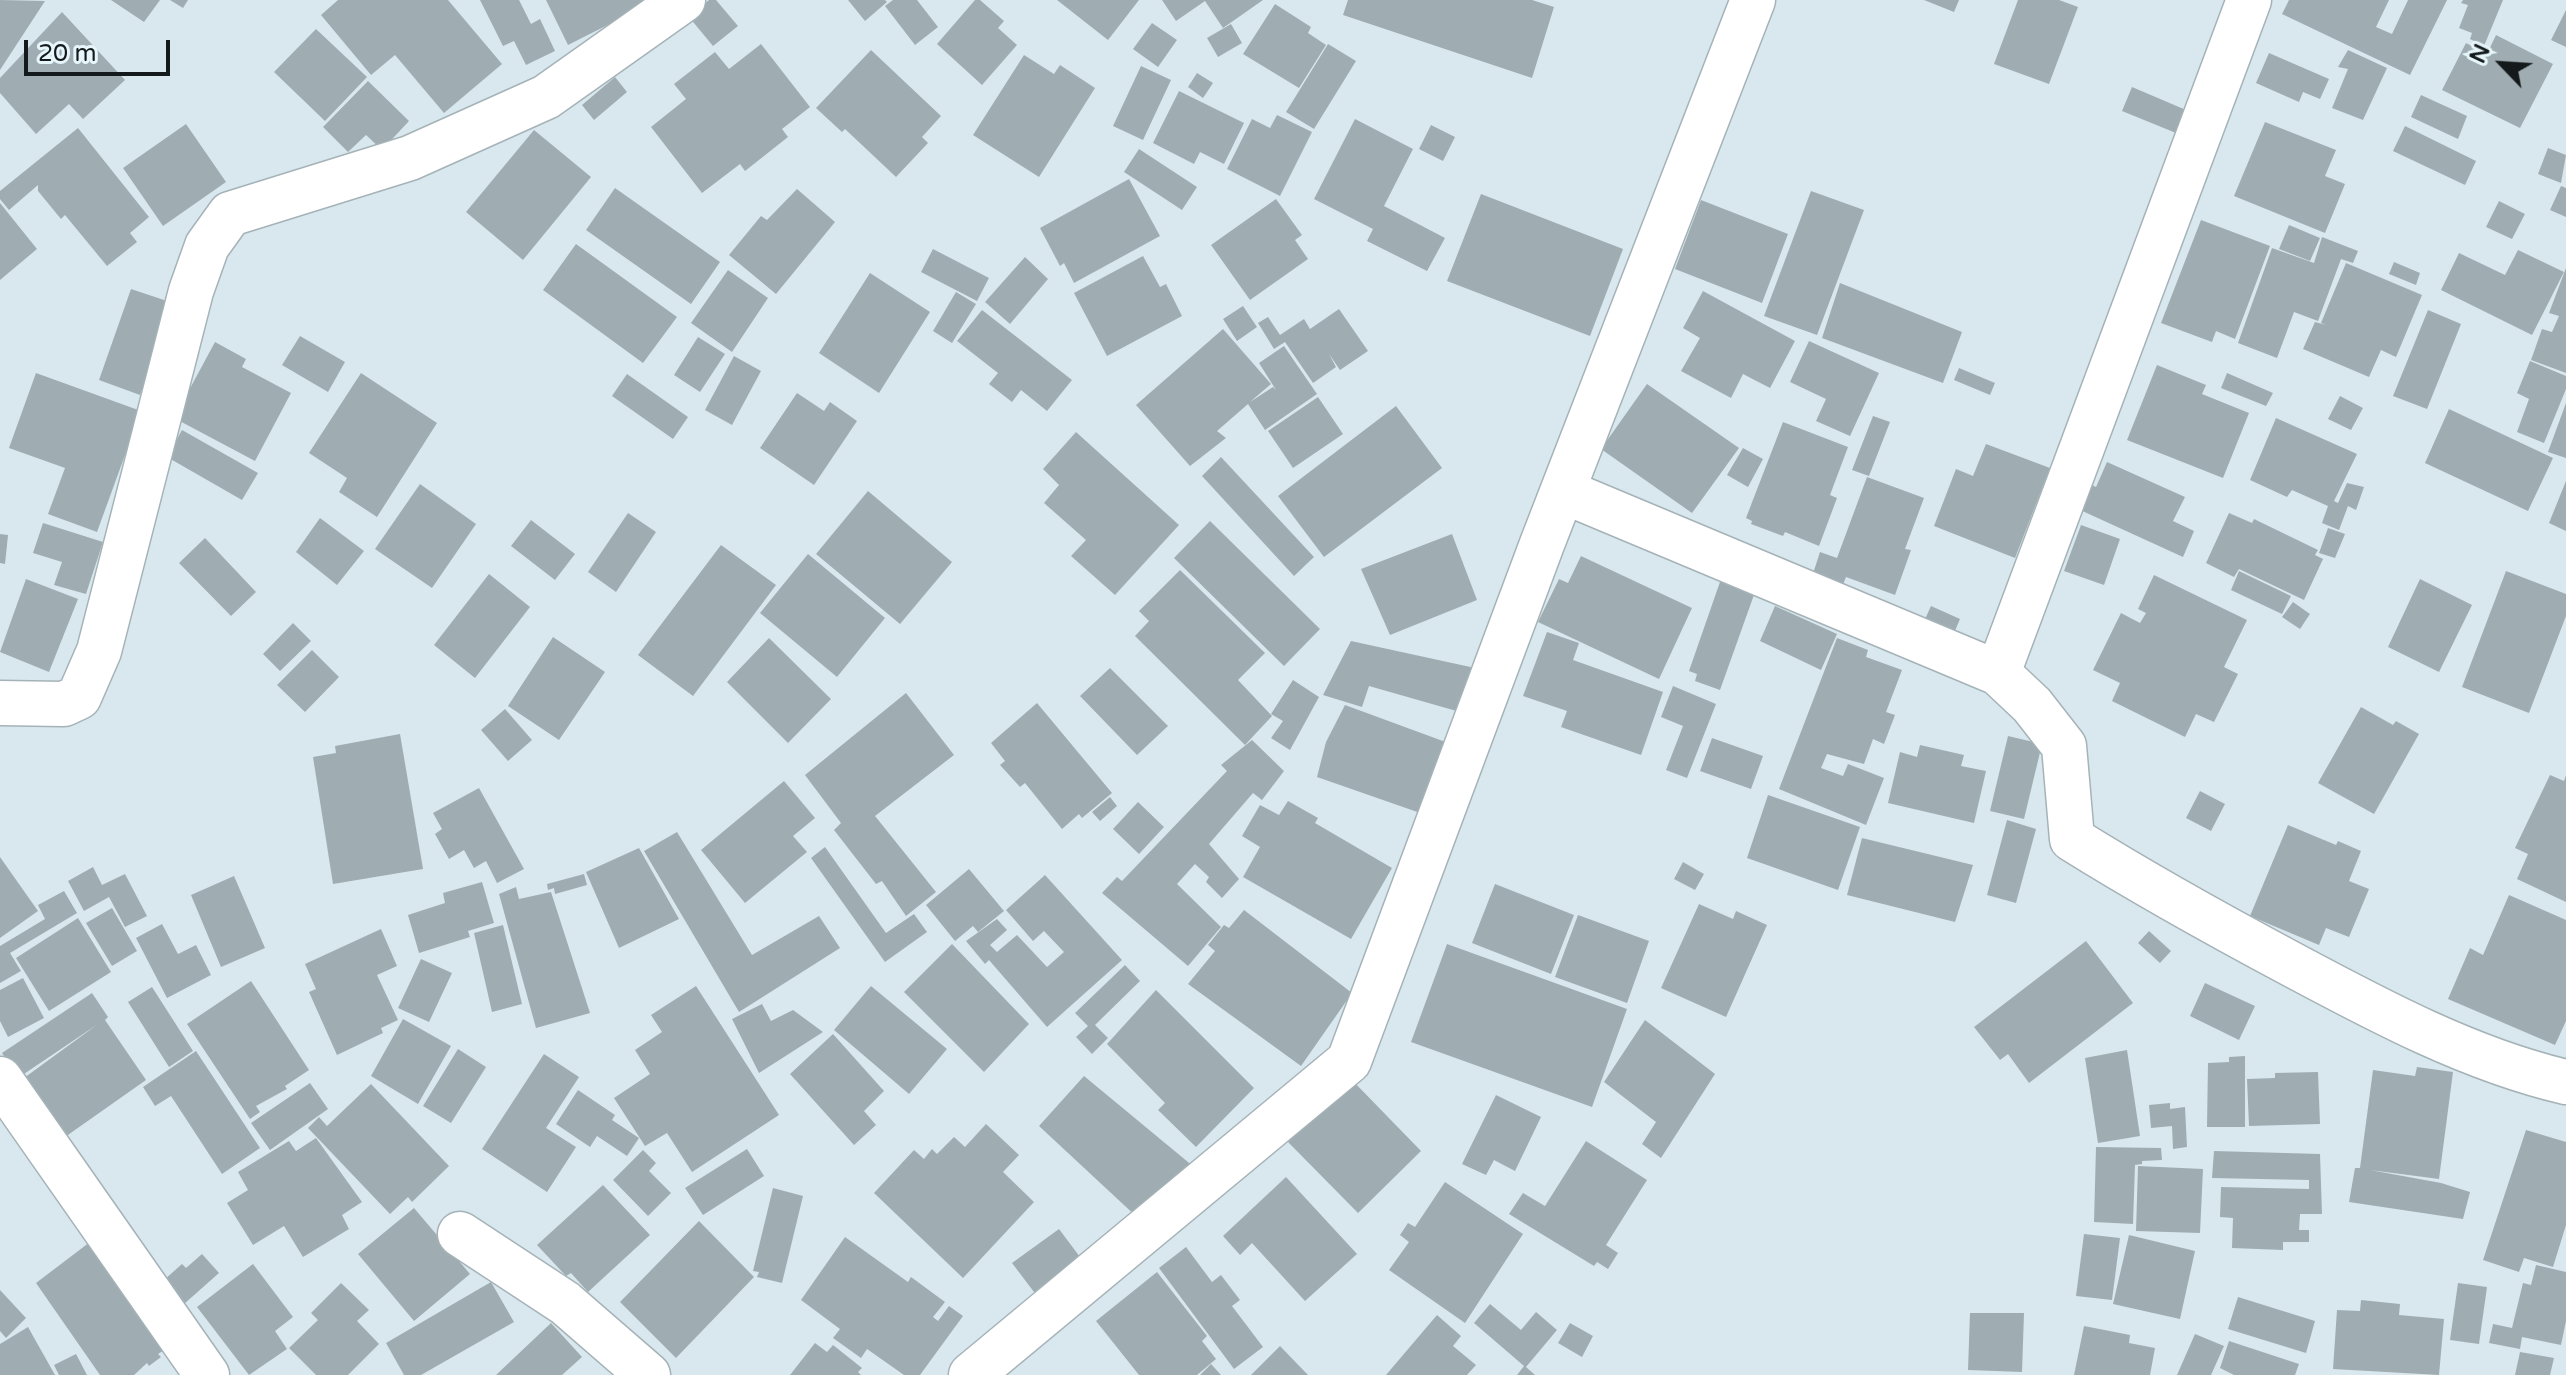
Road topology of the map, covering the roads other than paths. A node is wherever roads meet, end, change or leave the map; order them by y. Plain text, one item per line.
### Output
1 (683, 0) edge
2 (1753, 0) edge
3 (2249, 0) edge
4 (1563, 491) junction
5 (1998, 673) junction
6 (0, 703) edge
7 (0, 1079) edge
8 (2566, 1082) edge
9 (460, 1234) dead end
10 (207, 1375) edge
11 (648, 1375) edge
12 (971, 1375) edge

1 - 6 street
2 - 4 street
3 - 5 street
4 - 5 street
4 - 12 street
5 - 8 street
7 - 10 street
9 - 11 street

